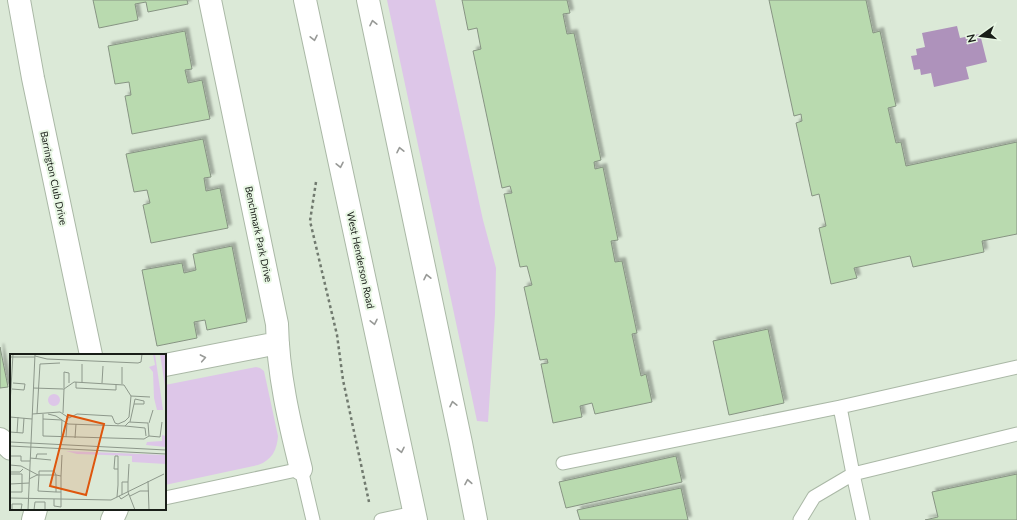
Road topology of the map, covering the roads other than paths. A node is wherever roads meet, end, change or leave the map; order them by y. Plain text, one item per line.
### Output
1 (19, 0) edge
2 (210, 0) edge
3 (305, 0) edge
4 (368, 0) edge
5 (278, 343) junction
6 (91, 354) edge
7 (166, 365) edge
8 (1017, 367) edge
9 (840, 406) junction
10 (1017, 434) edge
11 (0, 439) edge
12 (10, 448) edge
13 (563, 463) dead end
14 (301, 469) junction
15 (853, 474) junction
16 (166, 498) edge
17 (36, 510) edge
18 (117, 510) edge
19 (415, 516) edge
20 (33, 520) edge
21 (112, 520) edge
22 (314, 520) edge
23 (381, 520) edge
24 (476, 520) edge
25 (800, 520) edge
26 (863, 520) edge

1 - 6 main road, Barrington Club Drive
2 - 5 main road, Benchmark Park Drive
3 -> 19 main road, West Henderson Road
24 -> 4 main road
7 -> 5 main road
5 - 14 main road, Benchmark Park Drive
8 - 9 lane
9 - 13 lane
9 - 15 lane
10 - 15 lane
11 - 12 main road
14 - 16 lane
14 - 22 lane
15 - 25 lane
15 - 26 lane
17 - 20 main road
18 - 21 main road
19 - 23 lane

